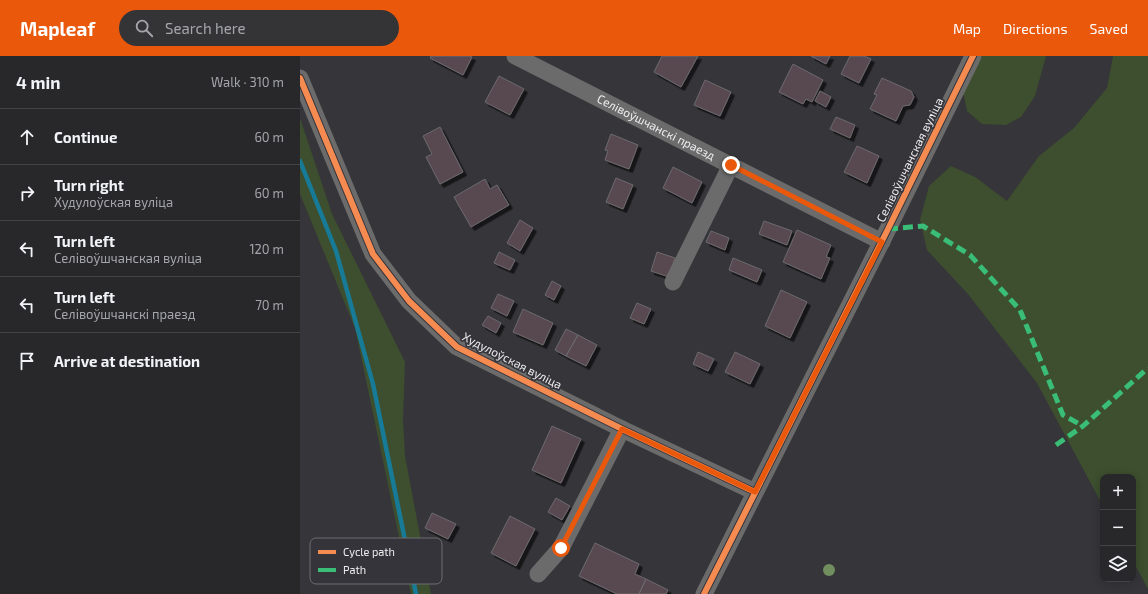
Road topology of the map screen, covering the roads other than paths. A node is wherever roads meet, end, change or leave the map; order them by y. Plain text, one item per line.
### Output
1 (515, 56) edge
2 (973, 56) edge
3 (300, 78) edge
4 (731, 165) junction
5 (882, 242) junction
6 (673, 282) dead end
7 (622, 429) junction
8 (755, 492) junction
9 (538, 574) dead end
10 (704, 594) edge

1 - 4 street, Селівоўшчанскі праезд
2 - 5 street, Селівоўшчанская вуліца
3 - 7 street, Худулоўская вуліца
4 - 5 street, Селівоўшчанскі праезд
4 - 6 street
5 - 8 street, Селівоўшчанская вуліца
7 - 8 street, Худулоўская вуліца
7 - 9 street
8 - 10 street, Селівоўшчанская вуліца

